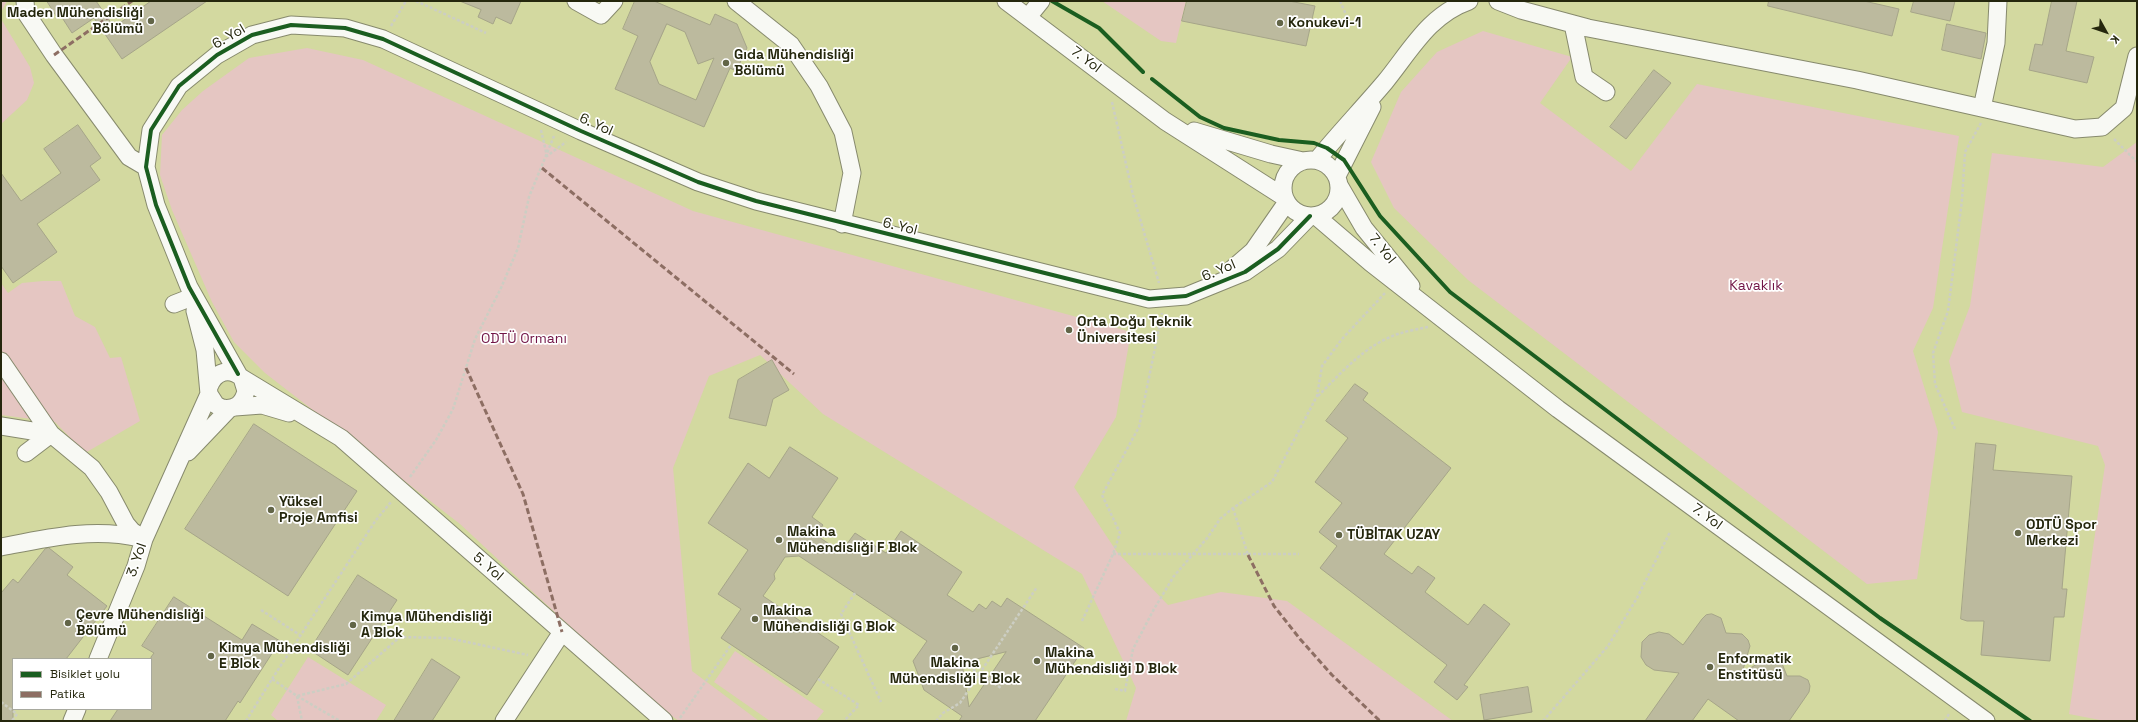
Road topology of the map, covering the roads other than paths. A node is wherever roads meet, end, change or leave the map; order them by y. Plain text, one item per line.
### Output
1 (25, 1) edge
2 (576, 1) edge
3 (614, 1) edge
4 (736, 1) edge
5 (1006, 1) edge
6 (1041, 1) edge
7 (1469, 1) edge
8 (1498, 1) edge
9 (1998, 1) edge
10 (1028, 17) junction
11 (1573, 24) junction
12 (2137, 56) edge
13 (1385, 82) junction
14 (1606, 92) dead end
15 (1986, 109) junction
16 (1165, 121) junction
17 (1310, 160) junction
18 (146, 167) junction
19 (1338, 180) junction
20 (1285, 199) junction
21 (1313, 216) junction
22 (842, 224) junction
23 (1213, 285) junction
24 (190, 292) junction
25 (174, 304) dead end
26 (1430, 310) junction
27 (1, 361) edge
28 (240, 376) junction
29 (209, 390) junction
30 (232, 408) junction
31 (309, 418) junction
32 (1, 426) edge
33 (51, 434) junction
34 (26, 453) dead end
35 (179, 463) junction
36 (144, 539) junction
37 (1, 547) edge
38 (562, 632) junction
39 (98, 658) edge
40 (77, 710) edge
41 (72, 721) edge
42 (504, 721) edge
43 (664, 721) edge
44 (1986, 721) edge

1 - 18 street
2 - 3 street
4 - 22 street
5 - 10 street, 7. Yol
6 - 10 street
7 - 13 street
8 - 11 street
9 - 15 street
10 - 16 street, 7. Yol
11 - 14 street
11 - 15 street
12 - 15 street
13 - 17 street
13 - 19 street
16 - 17 street, 7. Yol
16 - 20 street, 7. Yol
17 - 19 street, 7. Yol
17 - 20 street
18 - 22 street, 6. Yol
18 - 24 street, 6. Yol
19 - 21 street
19 - 26 street, 7. Yol
20 - 21 street, 7. Yol
20 - 23 street, 6. Yol
21 - 23 street, 6. Yol
21 - 26 street, 7. Yol
22 - 23 street, 6. Yol
24 - 25 street
24 - 28 street, 6. Yol
24 - 29 street, 6. Yol
26 - 44 street, 7. Yol
27 - 33 street
28 - 29 street
28 - 30 street
28 - 31 street, 5. Yol
29 - 30 street
29 - 35 street, 3. Yol
30 - 31 street, 5. Yol
30 - 35 street, 3. Yol
31 - 38 street, 5. Yol
32 - 33 street
33 - 34 street
33 - 36 street
35 - 36 street, 3. Yol
36 - 37 street
36 - 39 street, 3. Yol
38 - 42 street
38 - 43 street, 5. Yol
40 - 41 street

